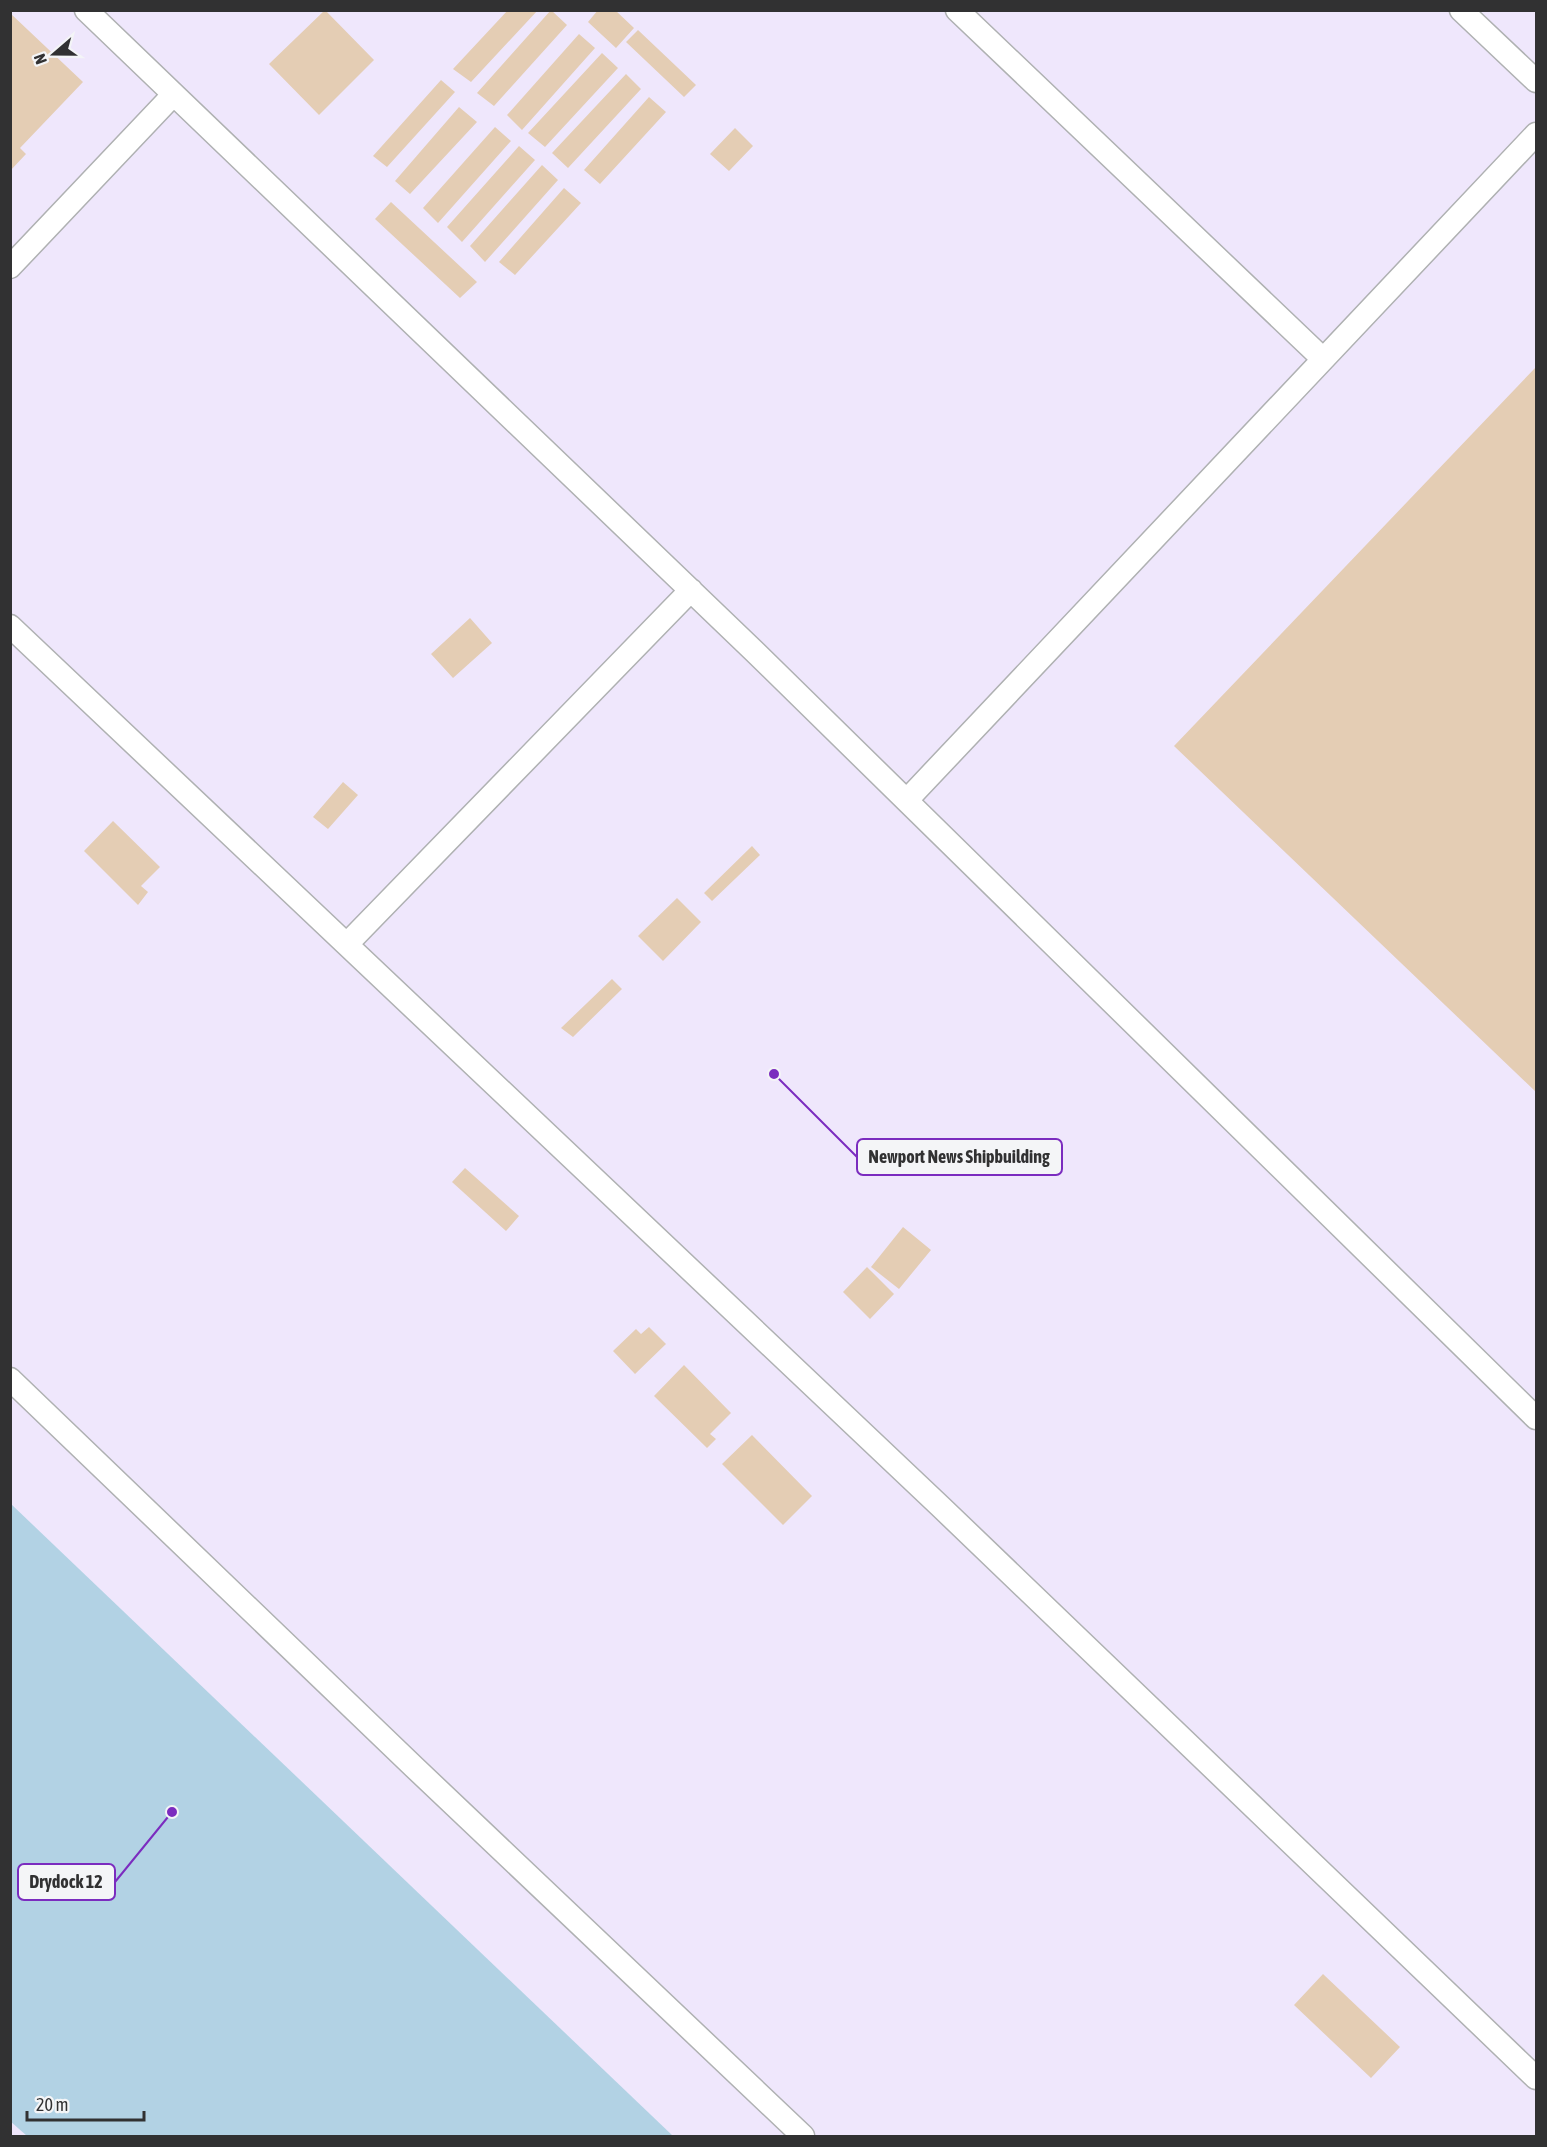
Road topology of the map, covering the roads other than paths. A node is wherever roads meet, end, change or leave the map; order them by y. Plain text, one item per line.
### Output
1 (86, 10) edge
2 (957, 10) edge
3 (1461, 10) edge
4 (1536, 81) edge
5 (173, 95) junction
6 (1536, 134) edge
7 (10, 267) edge
8 (1323, 359) junction
9 (691, 590) junction
10 (10, 626) edge
11 (907, 800) junction
12 (347, 944) junction
13 (10, 1379) edge
14 (1536, 1418) edge
15 (1536, 2078) edge
16 (803, 2136) edge

1 - 5 lane
2 - 8 lane
3 - 4 lane
5 - 7 lane
5 - 9 lane
6 - 8 lane
8 - 11 lane
9 - 11 lane
9 - 12 lane
10 - 12 lane
11 - 14 lane
12 - 15 lane
13 - 16 lane

